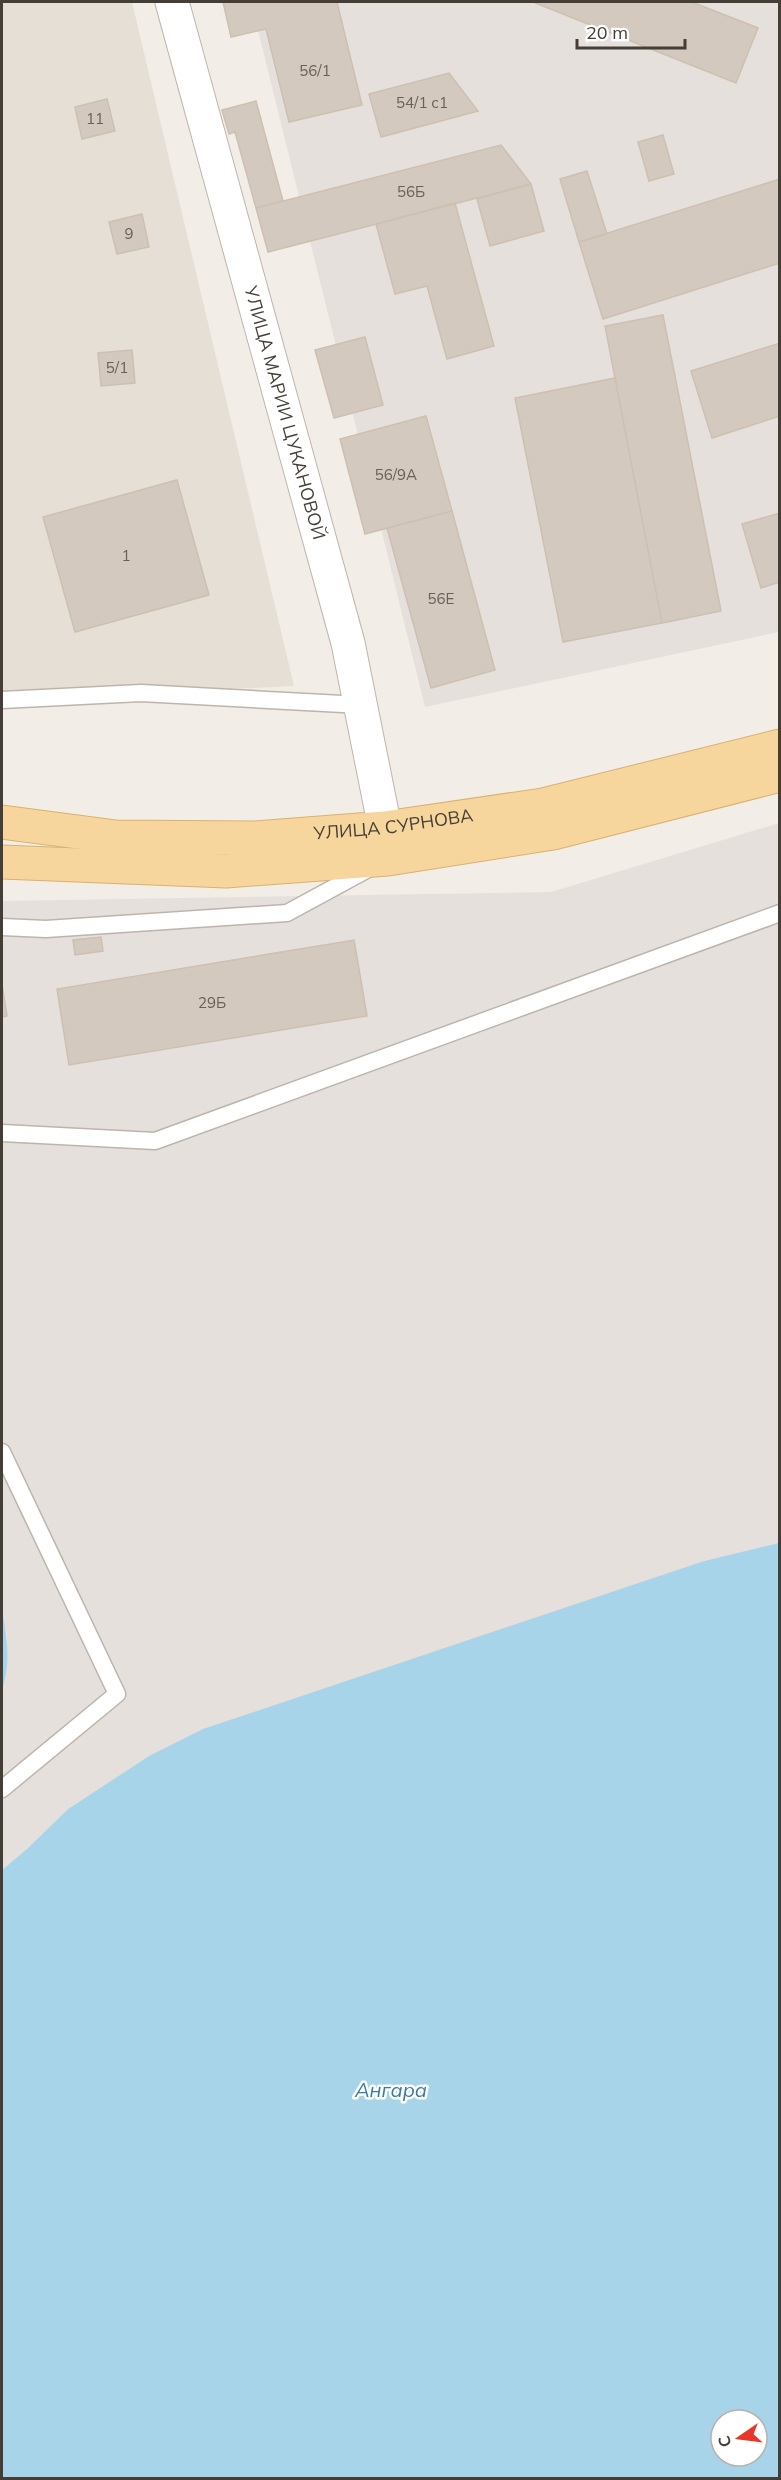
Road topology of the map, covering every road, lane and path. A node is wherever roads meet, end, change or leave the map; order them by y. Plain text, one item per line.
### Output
1 (172, 2) edge
2 (2, 700) edge
3 (361, 705) junction
4 (780, 746) edge
5 (780, 775) edge
6 (2, 822) edge
7 (387, 843) junction
8 (2, 862) edge
9 (780, 913) edge
10 (2, 927) edge
11 (2, 1133) edge
12 (2, 1452) edge
13 (2, 1789) edge

1 - 3 street, УЛИЦА МАРИИ ЦУКАНОВОЙ
2 - 3 lane
3 - 7 street, УЛИЦА МАРИИ ЦУКАНОВОЙ
4 - 7 main road, УЛИЦА СУРНОВА
5 - 7 main road, УЛИЦА СУРНОВА
6 - 7 main road, УЛИЦА СУРНОВА
7 - 8 main road, УЛИЦА СУРНОВА
7 - 10 lane
9 - 11 lane
12 - 13 lane

